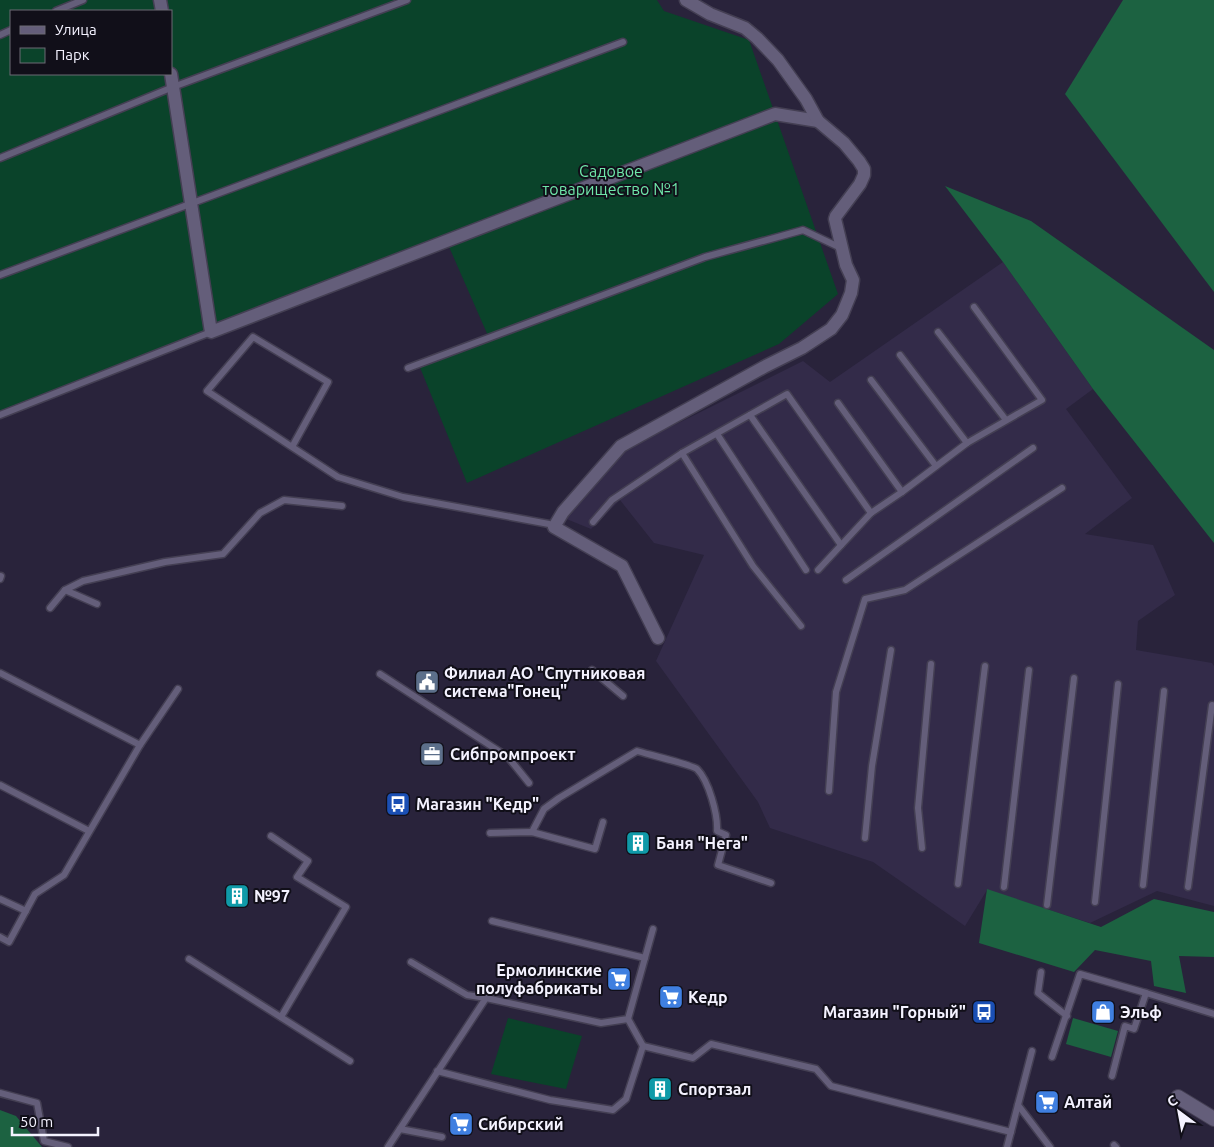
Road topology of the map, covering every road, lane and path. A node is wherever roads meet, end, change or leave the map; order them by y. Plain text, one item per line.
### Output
1 (83, 0) edge
2 (407, 0) edge
3 (686, 0) edge
4 (58, 10) edge
5 (623, 42) dead end
6 (171, 75) edge
7 (173, 87) junction
8 (818, 121) junction
9 (0, 158) edge
10 (191, 205) junction
11 (842, 249) junction
12 (0, 276) edge
13 (974, 307) dead end
14 (211, 332) junction
15 (938, 332) dead end
16 (900, 355) dead end
17 (408, 368) dead end
18 (871, 380) dead end
19 (838, 403) dead end
20 (0, 415) edge
21 (750, 415) junction
22 (1006, 420) junction
23 (717, 434) junction
24 (967, 443) junction
25 (292, 447) junction
26 (1033, 448) dead end
27 (682, 454) junction
28 (936, 466) junction
29 (1062, 488) dead end
30 (902, 492) junction
31 (342, 506) dead end
32 (871, 512) junction
33 (593, 522) dead end
34 (554, 527) junction
35 (841, 545) junction
36 (806, 570) dead end
37 (818, 570) dead end
38 (846, 580) dead end
39 (65, 590) junction
40 (97, 604) dead end
41 (50, 608) dead end
42 (801, 626) dead end
43 (658, 638) dead end
44 (891, 650) dead end
45 (931, 664) dead end
46 (985, 666) dead end
47 (592, 670) dead end
48 (1029, 670) dead end
49 (0, 673) edge
50 (380, 674) dead end
51 (1074, 678) dead end
52 (1118, 684) dead end
53 (178, 689) dead end
54 (1164, 691) dead end
55 (623, 696) dead end
56 (1212, 705) dead end
57 (140, 745) junction
58 (529, 783) dead end
59 (0, 785) edge
60 (829, 791) dead end
61 (603, 822) dead end
62 (89, 831) junction
63 (532, 832) junction
64 (490, 833) dead end
65 (271, 836) dead end
66 (865, 838) dead end
67 (922, 848) dead end
68 (771, 883) dead end
69 (958, 884) dead end
70 (1143, 885) dead end
71 (1188, 886) dead end
72 (1004, 887) dead end
73 (0, 899) edge
74 (1095, 902) dead end
75 (1047, 905) dead end
76 (26, 911) junction
77 (492, 921) dead end
78 (654, 929) dead end
79 (0, 937) edge
80 (645, 958) junction
81 (190, 959) dead end
82 (411, 962) dead end
83 (1041, 972) dead end
84 (1146, 993) junction
85 (486, 998) junction
86 (1214, 1014) edge
87 (1067, 1016) junction
88 (281, 1017) junction
89 (628, 1019) junction
90 (642, 1046) junction
91 (1032, 1051) dead end
92 (1052, 1057) dead end
93 (350, 1061) dead end
94 (437, 1071) junction
95 (1112, 1076) dead end
96 (0, 1093) edge
97 (1178, 1098) dead end
98 (1018, 1105) junction
99 (1214, 1120) edge
100 (400, 1129) junction
101 (1011, 1132) junction
102 (442, 1137) dead end
103 (68, 1147) edge
104 (388, 1147) edge
105 (1007, 1147) edge
106 (1050, 1147) edge

1 - 4 lane
2 - 7 lane
3 - 8 street
5 - 10 lane
6 - 7 street
7 - 9 lane
7 - 10 street
8 - 11 street
8 - 14 street
10 - 12 lane
10 - 14 street
11 - 17 lane
11 - 34 street
13 - 22 lane
14 - 20 lane
15 - 22 lane
16 - 24 lane
18 - 28 lane
19 - 30 lane
21 - 23 lane
21 - 32 lane
21 - 35 lane
22 - 24 lane
23 - 27 lane
23 - 36 lane
24 - 28 lane
25 - 25 lane
25 - 34 lane
26 - 38 lane
27 - 33 lane
27 - 42 lane
28 - 30 lane
29 - 60 lane
30 - 32 lane
31 - 39 lane
32 - 35 lane
34 - 43 street
35 - 37 lane
39 - 40 lane
39 - 41 lane
44 - 66 lane
45 - 67 lane
46 - 69 lane
47 - 55 lane
48 - 72 lane
49 - 57 lane
50 - 58 lane
51 - 75 lane
52 - 74 lane
53 - 57 lane
54 - 70 lane
56 - 71 lane
57 - 62 lane
59 - 62 lane
61 - 63 lane
62 - 76 lane
63 - 64 lane
63 - 68 lane
65 - 88 lane
73 - 76 lane
76 - 79 lane
77 - 80 lane
78 - 80 lane
80 - 89 lane
81 - 88 lane
82 - 85 lane
83 - 87 lane
84 - 86 lane
84 - 87 lane
84 - 95 lane
85 - 89 lane
85 - 94 lane
87 - 92 lane
88 - 93 lane
89 - 90 lane
90 - 94 lane
90 - 101 lane
91 - 98 lane
94 - 100 lane
96 - 103 lane
97 - 99 street
98 - 101 lane
98 - 106 lane
100 - 102 lane
100 - 104 lane
101 - 105 lane

